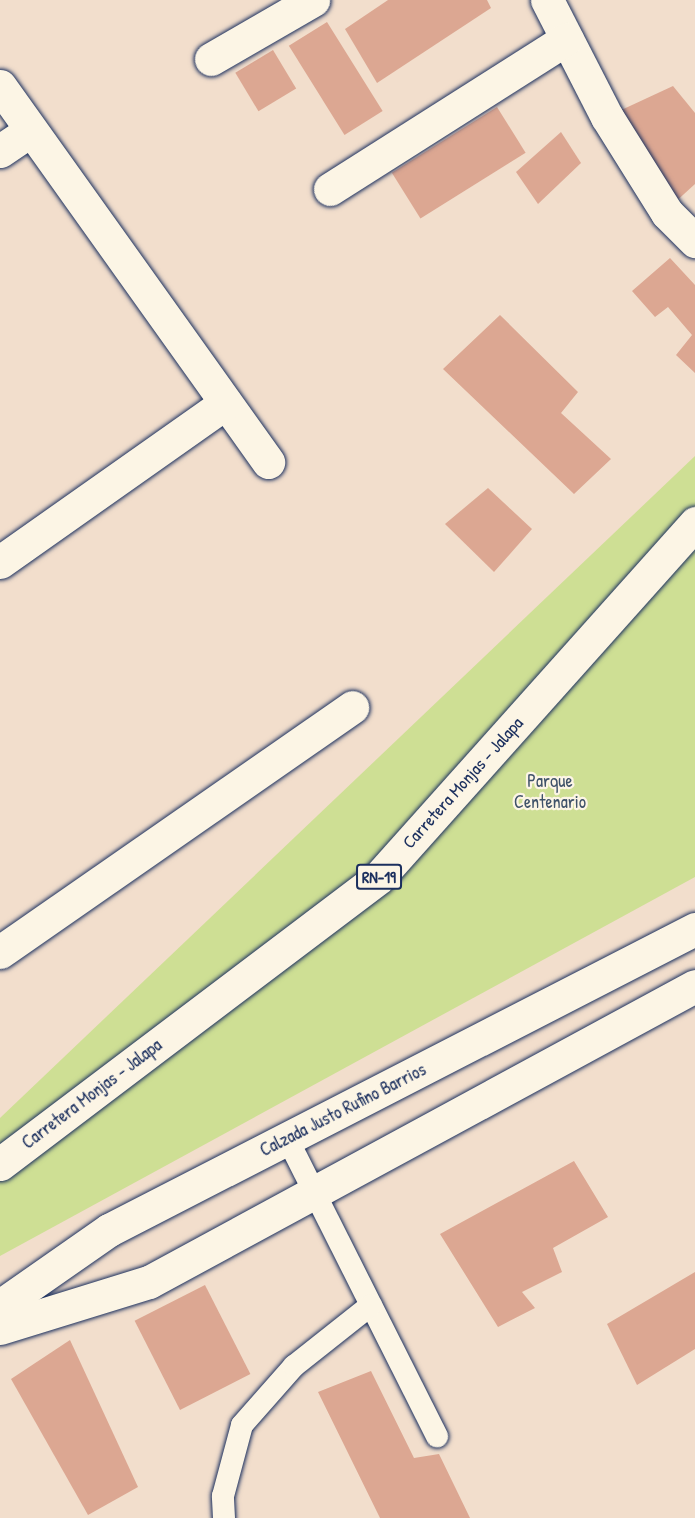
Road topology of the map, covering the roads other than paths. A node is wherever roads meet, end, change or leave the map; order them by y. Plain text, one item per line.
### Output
1 (313, 0) edge
2 (547, 0) edge
3 (566, 39) junction
4 (211, 59) dead end
5 (0, 86) edge
6 (31, 130) junction
7 (0, 151) edge
8 (330, 189) dead end
9 (695, 241) edge
10 (225, 403) junction
11 (268, 462) dead end
12 (692, 532) edge
13 (0, 562) edge
14 (352, 707) dead end
15 (695, 929) edge
16 (0, 951) edge
17 (695, 986) edge
18 (287, 1138) junction
19 (0, 1164) edge
20 (314, 1196) junction
21 (371, 1305) junction
22 (0, 1306) edge
23 (0, 1328) edge
24 (437, 1436) dead end
25 (224, 1518) edge

1 - 4 street
2 - 3 street
3 - 8 street
3 - 9 street
5 - 6 street
6 - 7 street
6 - 10 street
10 - 11 street
10 - 13 street
12 - 19 street, Carretera Monjas - Jalapa / RN-19
14 - 16 street
15 - 18 street, Calzada Justo Rufino Barrios
17 - 20 street
18 - 20 lane
18 - 22 street, Calzada Justo Rufino Barrios
20 - 21 lane
20 - 23 street
21 - 24 lane
21 - 25 lane

